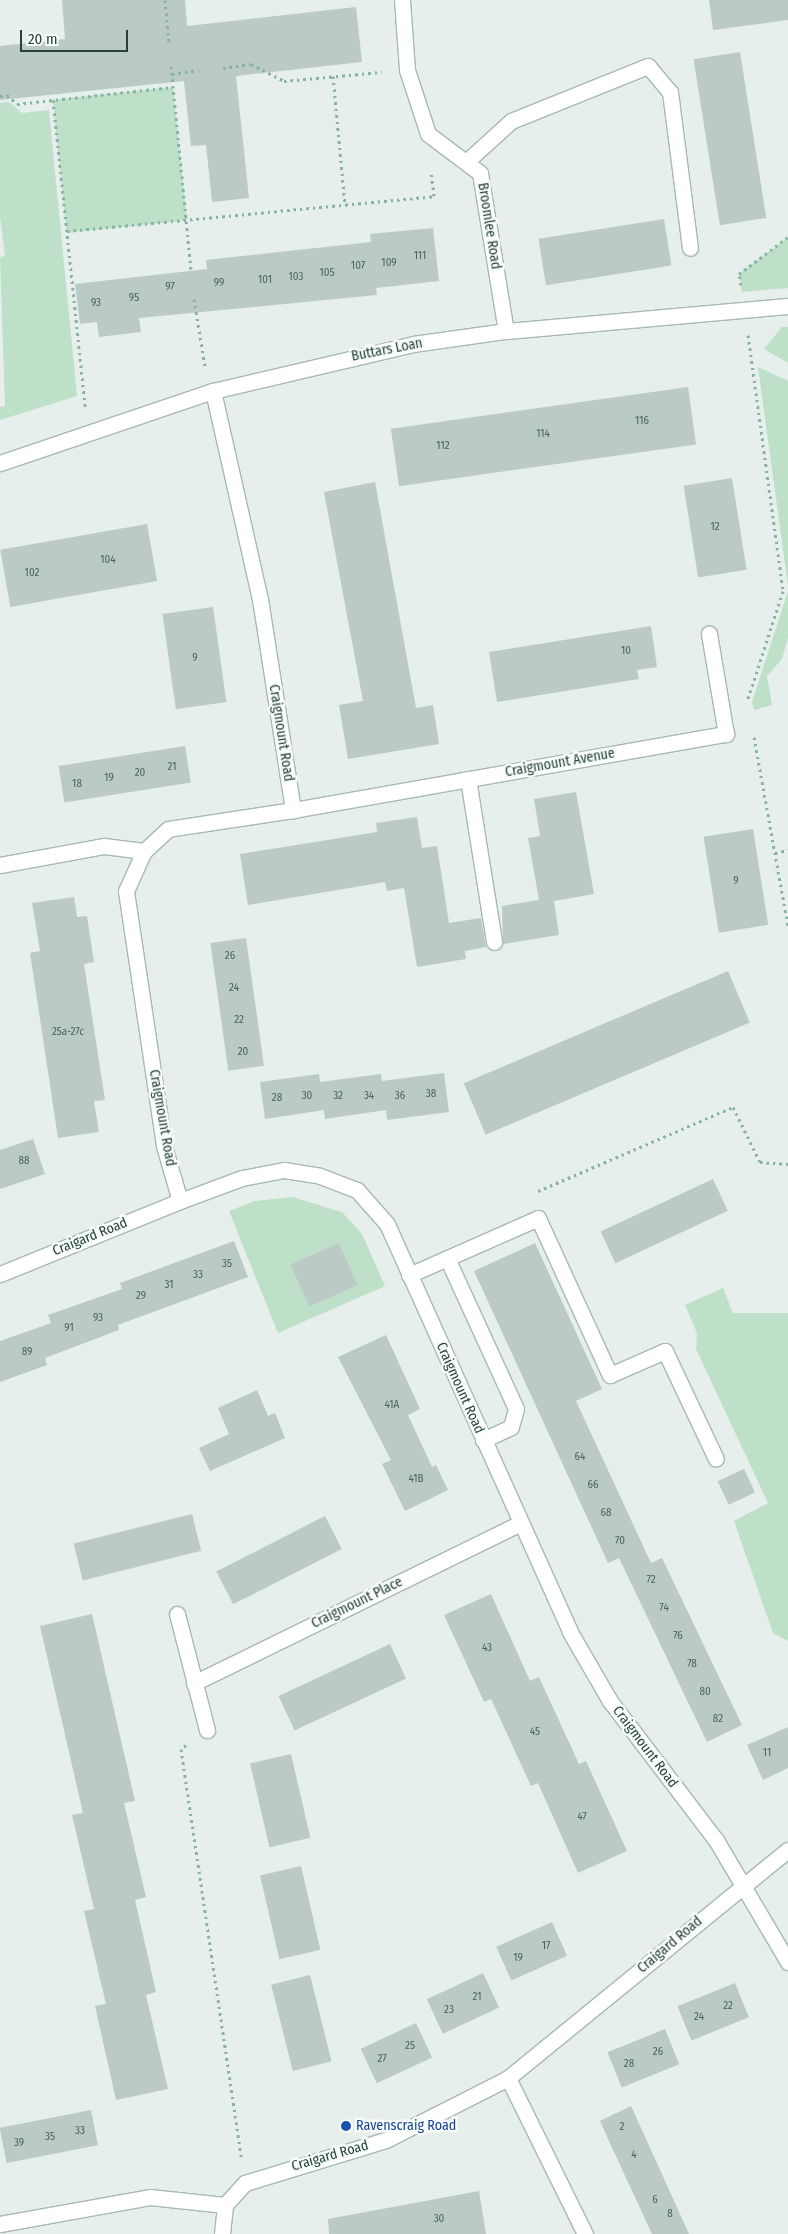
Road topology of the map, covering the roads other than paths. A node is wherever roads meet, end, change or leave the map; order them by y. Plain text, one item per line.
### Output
1 (402, 0) edge
2 (466, 162) junction
3 (690, 248) dead end
4 (788, 306) edge
5 (506, 331) junction
6 (214, 392) junction
7 (0, 462) edge
8 (709, 633) dead end
9 (468, 779) junction
10 (293, 810) junction
11 (144, 851) junction
12 (0, 865) edge
13 (494, 942) dead end
14 (180, 1201) junction
15 (447, 1258) junction
16 (0, 1274) edge
17 (409, 1275) junction
18 (483, 1440) junction
19 (716, 1459) dead end
20 (520, 1523) junction
21 (178, 1614) dead end
22 (194, 1683) junction
23 (207, 1730) road end
24 (788, 1850) edge
25 (744, 1883) junction
26 (788, 1962) edge
27 (508, 2078) junction
28 (225, 2206) junction
29 (0, 2224) edge
30 (222, 2234) edge
31 (585, 2234) edge

1 - 2 street, Broomlee Road
2 - 3 street
2 - 5 street, Broomlee Road
4 - 5 street, Buttars Loan
5 - 6 street, Buttars Loan
6 - 7 street, Buttars Loan
6 - 10 street, Craigmount Road
8 - 9 street, Craigmount Avenue
9 - 10 street, Craigmount Avenue
9 - 13 street
10 - 11 street, Craigmount Road
11 - 12 street
11 - 14 street, Craigmount Road
14 - 16 street, Craigard Road
14 - 17 street, Craigmount Road
15 - 17 street
15 - 18 street
15 - 19 street
17 - 18 street, Craigmount Road
18 - 20 street, Craigmount Road
20 - 22 street, Craigmount Place
20 - 25 street, Craigmount Road
21 - 22 street
22 - 23 street
24 - 25 street, Craigard Road
25 - 26 street, Craigmount Road
25 - 27 street, Craigard Road
27 - 28 street, Craigard Road
27 - 31 street
28 - 29 street
28 - 30 street

